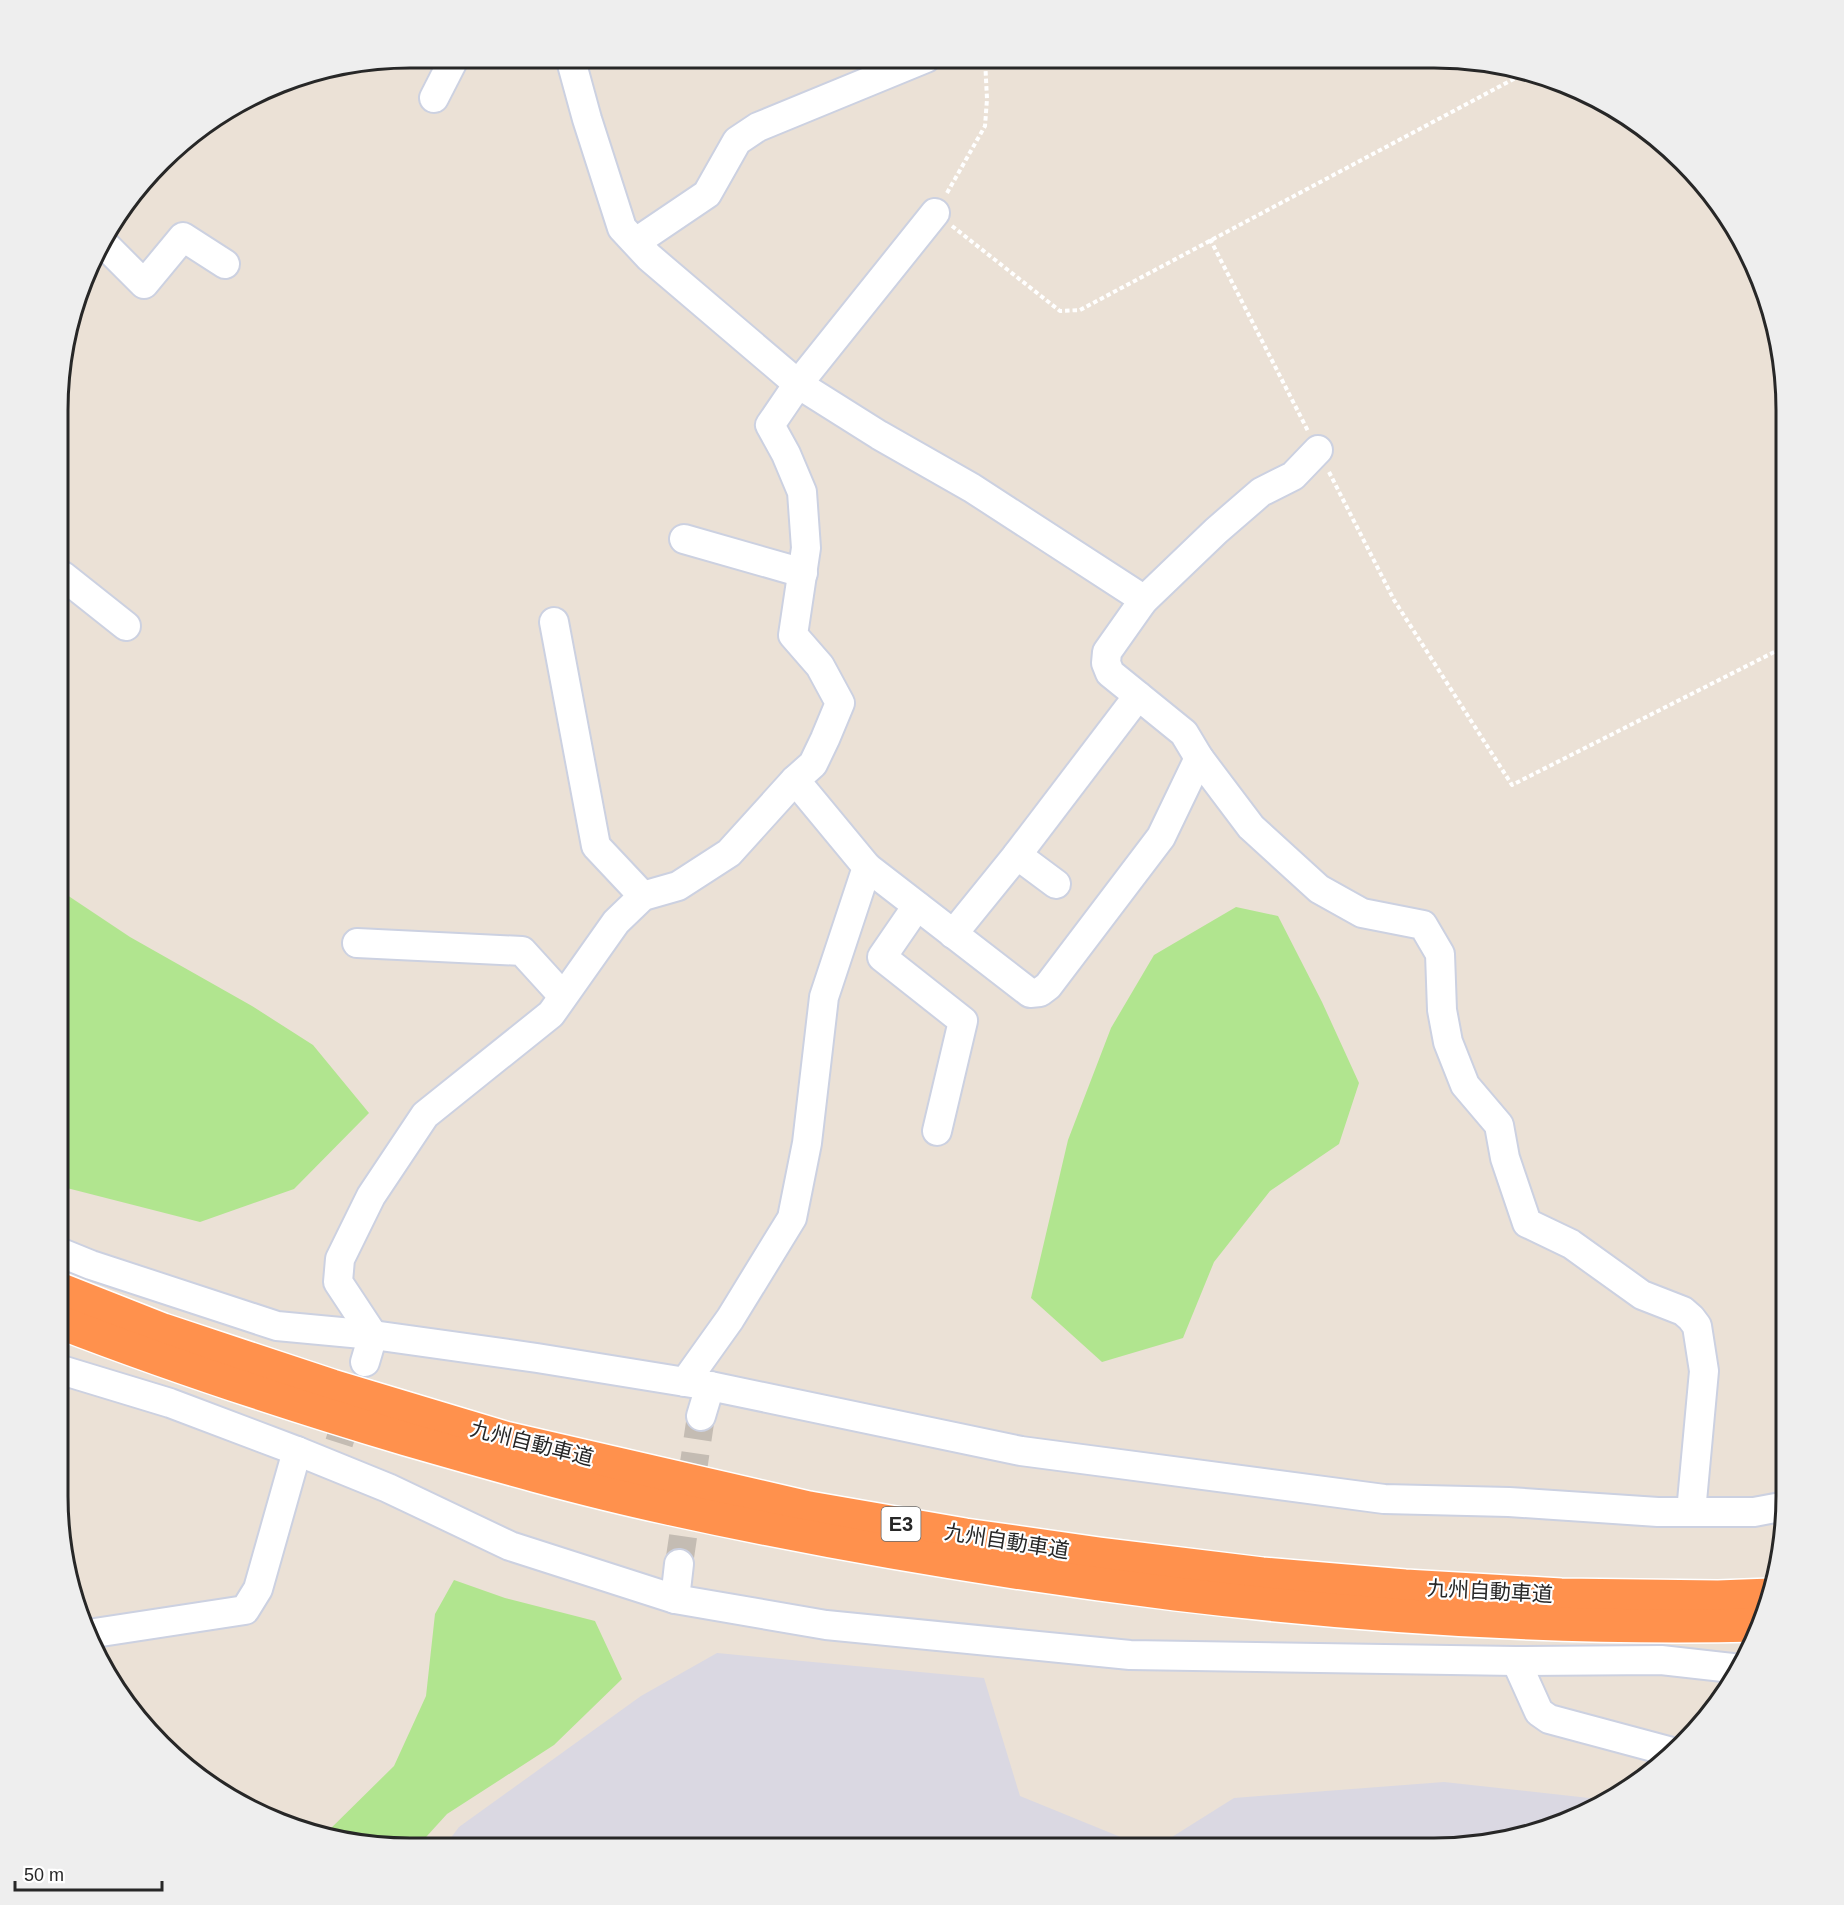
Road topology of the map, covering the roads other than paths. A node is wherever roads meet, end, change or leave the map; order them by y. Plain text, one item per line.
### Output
1 (449, 68) edge
2 (573, 68) edge
3 (902, 68) edge
4 (434, 98) dead end
5 (935, 213) road end
6 (636, 242) junction
7 (108, 248) edge
8 (225, 264) dead end
9 (798, 384) junction
10 (1318, 450) road end
11 (684, 539) dead end
12 (803, 573) junction
13 (68, 580) edge
14 (1143, 601) junction
15 (554, 622) dead end
16 (126, 626) dead end
17 (1138, 696) junction
18 (1199, 758) junction
19 (795, 780) junction
20 (1017, 855) junction
21 (867, 867) junction
22 (1056, 884) dead end
23 (643, 896) junction
24 (917, 906) junction
25 (953, 934) junction
26 (357, 943) dead end
27 (563, 996) junction
28 (937, 1131) dead end
29 (68, 1256) edge
30 (68, 1293) edge
31 (68, 1326) edge
32 (373, 1335) junction
33 (365, 1362) tunnel mouth
34 (68, 1372) edge
35 (697, 1384) junction
36 (701, 1416) tunnel mouth
37 (297, 1450) junction
38 (1776, 1508) edge
39 (1691, 1512) junction
40 (679, 1564) tunnel mouth
41 (1761, 1596) edge
42 (675, 1599) junction
43 (1751, 1625) edge
44 (97, 1633) edge
45 (1516, 1661) junction
46 (1730, 1668) edge
47 (1663, 1750) edge

1 - 4 street
2 - 6 street
3 - 6 street
5 - 9 street
6 - 9 street
7 - 8 street
9 - 12 street
9 - 14 street
10 - 14 street
11 - 12 street
12 - 19 street
13 - 16 street
14 - 17 street
15 - 23 street
17 - 18 street
17 - 20 street
18 - 25 street
18 - 39 street
19 - 21 street
19 - 23 street
20 - 22 street
20 - 25 street
21 - 24 street
21 - 35 street
23 - 27 street
24 - 25 street
24 - 28 street
26 - 27 street
27 - 32 street
29 - 32 street
30 - 41 highway, 九州自動車道 / E3
31 - 43 highway, 九州自動車道 / E3
32 - 33 street
32 - 35 street
34 - 37 street
35 - 36 street
35 - 39 street
37 - 42 street
37 - 44 street
38 - 39 street
40 - 42 street
42 - 45 street
45 - 46 street
45 - 47 street

